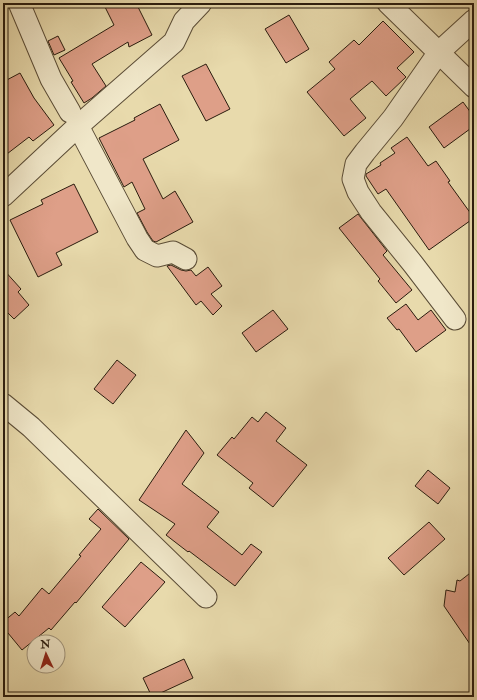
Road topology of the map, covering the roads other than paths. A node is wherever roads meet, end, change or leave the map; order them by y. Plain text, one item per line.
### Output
1 (19, 3) edge
2 (201, 3) edge
3 (388, 3) edge
4 (474, 20) edge
5 (439, 52) junction
6 (474, 87) edge
7 (74, 119) junction
8 (3, 196) edge
9 (186, 259) dead end
10 (455, 319) dead end
11 (3, 404) edge
12 (206, 597) dead end

1 - 7 street
2 - 7 street
3 - 5 street
4 - 5 street
5 - 6 street
5 - 10 street
7 - 8 street
7 - 9 street
11 - 12 street

